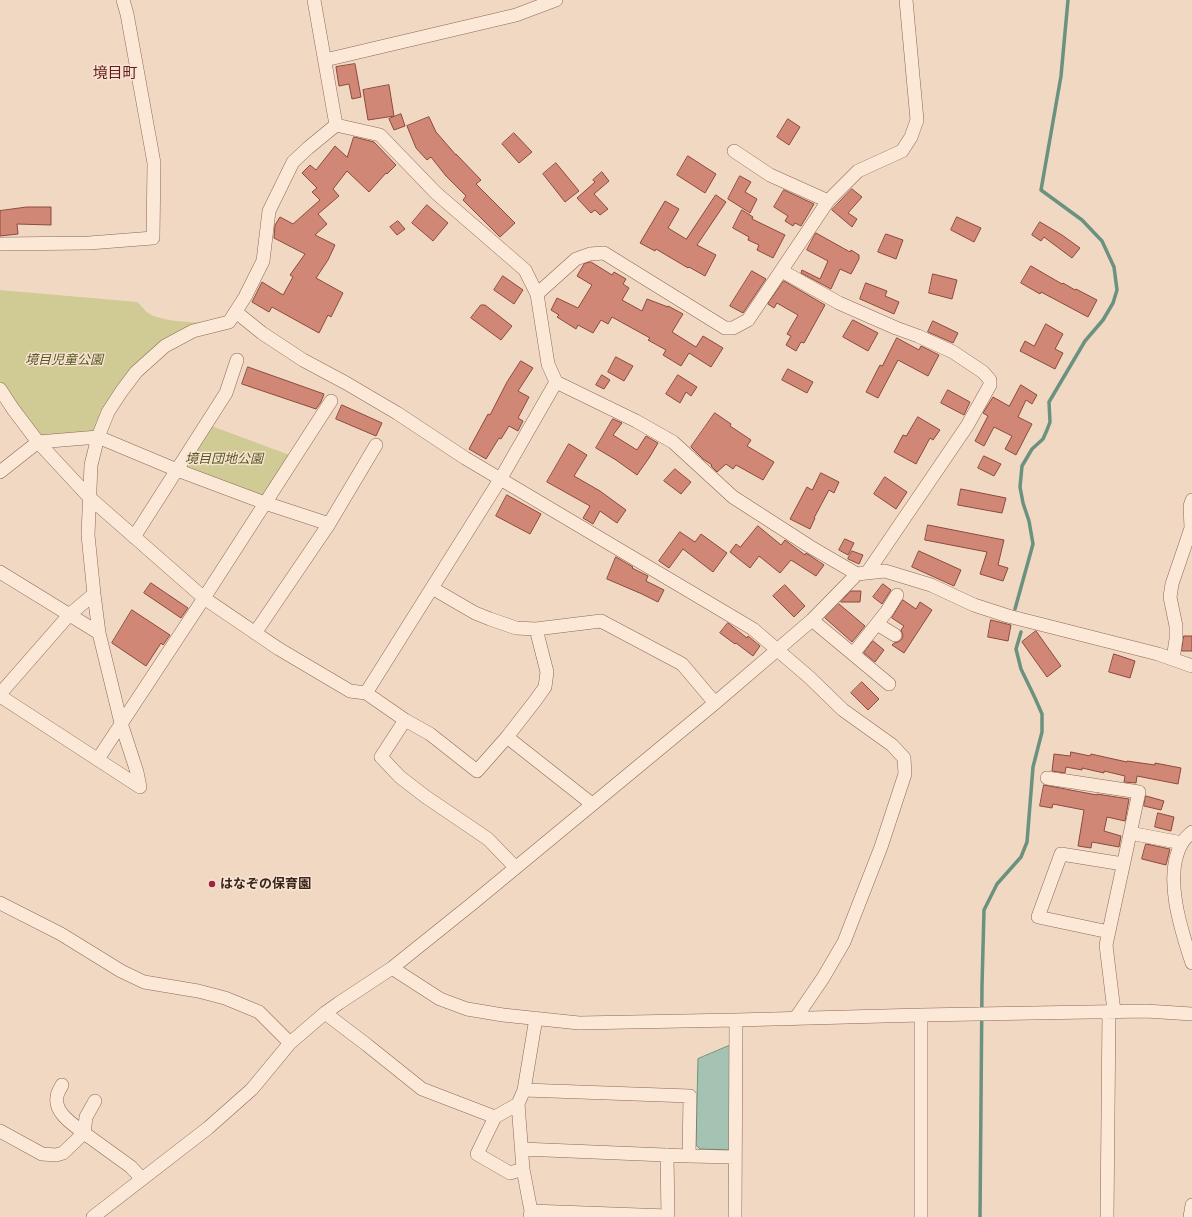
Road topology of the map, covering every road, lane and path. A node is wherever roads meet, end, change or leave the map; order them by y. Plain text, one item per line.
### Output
1 (123, 0) edge
2 (314, 0) edge
3 (556, 0) edge
4 (906, 0) edge
5 (325, 60) junction
6 (336, 125) junction
7 (734, 151) dead end
8 (828, 201) junction
9 (0, 244) edge
10 (782, 271) junction
11 (537, 294) junction
12 (236, 312) junction
13 (237, 360) dead end
14 (556, 382) junction
15 (0, 388) edge
16 (331, 401) dead end
17 (98, 437) junction
18 (38, 442) junction
19 (376, 445) dead end
20 (177, 470) junction
21 (0, 472) edge
22 (501, 478) junction
23 (90, 498) junction
24 (1192, 500) edge
25 (265, 503) junction
26 (329, 524) junction
27 (134, 537) junction
28 (0, 573) edge
29 (862, 573) junction
30 (432, 588) junction
31 (94, 594) junction
32 (897, 596) dead end
33 (204, 598) junction
34 (69, 615) junction
35 (812, 620) junction
36 (877, 624) junction
37 (536, 629) junction
38 (99, 633) junction
39 (255, 633) junction
40 (894, 635) dead end
41 (777, 650) junction
42 (853, 654) junction
43 (1173, 659) junction
44 (1192, 666) edge
45 (888, 684) dead end
46 (366, 693) junction
47 (0, 695) edge
48 (715, 703) junction
49 (405, 720) junction
50 (121, 723) junction
51 (507, 737) junction
52 (98, 760) junction
53 (1047, 778) dead end
54 (592, 804) junction
55 (1192, 832) edge
56 (1130, 834) junction
57 (1182, 844) junction
58 (1123, 864) junction
59 (515, 867) junction
60 (0, 903) edge
61 (1109, 932) junction
62 (1192, 963) edge
63 (392, 968) junction
64 (1111, 1011) junction
65 (325, 1013) junction
66 (1192, 1014) edge
67 (921, 1015) junction
68 (536, 1018) junction
69 (795, 1019) junction
70 (736, 1020) junction
71 (290, 1043) junction
72 (62, 1085) dead end
73 (524, 1090) junction
74 (95, 1101) dead end
75 (518, 1104) junction
76 (495, 1117) junction
77 (0, 1131) edge
78 (84, 1133) junction
79 (522, 1149) junction
80 (667, 1156) junction
81 (688, 1156) junction
82 (735, 1157) junction
83 (523, 1168) junction
84 (142, 1179) junction
85 (1192, 1205) edge
86 (531, 1214) edge
87 (93, 1217) edge
88 (668, 1217) edge
89 (735, 1217) edge
90 (922, 1217) edge
91 (1107, 1217) edge
92 (1190, 1217) edge

1 - 9 street
2 - 5 street
3 - 5 street
4 - 8 street
5 - 6 street
6 - 11 street
6 - 12 street
7 - 8 street
8 - 10 street
10 - 11 street
10 - 29 street
11 - 14 street
12 - 17 street
12 - 22 street
13 - 20 street
14 - 22 street
14 - 29 street
15 - 18 street
16 - 25 street
17 - 18 street
17 - 20 street
17 - 23 street
18 - 21 street
18 - 23 street
19 - 26 street
20 - 25 street
20 - 27 street
22 - 30 street
22 - 41 street
23 - 27 street
23 - 31 street
24 - 43 street
25 - 26 street
25 - 33 street
26 - 39 street
27 - 33 street
28 - 34 street
29 - 35 street
29 - 43 street
30 - 37 street
30 - 46 street
31 - 34 street
31 - 38 street
32 - 36 street
33 - 39 street
33 - 50 street
34 - 38 street
34 - 47 street
35 - 41 street
35 - 42 street
36 - 40 street
36 - 42 street
37 - 48 street
37 - 51 street
38 - 50 street
39 - 46 street
41 - 48 street
41 - 69 street
42 - 45 street
43 - 44 street
46 - 49 street
47 - 52 street
48 - 54 street
49 - 51 street
49 - 59 street
50 - 52 street
50 - 52 street
51 - 54 street
53 - 56 street
54 - 59 street
55 - 57 street
56 - 57 street
56 - 58 street
57 - 62 street
58 - 61 street
58 - 61 street
59 - 63 street
60 - 71 street
61 - 64 street
63 - 65 street
63 - 68 street
64 - 66 street
64 - 67 street
64 - 91 street
65 - 71 street
65 - 76 street
67 - 69 street
67 - 90 street
68 - 70 street
68 - 73 street
69 - 70 street
70 - 82 street
71 - 84 street
72 - 78 street
73 - 75 street
73 - 81 street
74 - 78 street
75 - 76 street
75 - 79 street
76 - 83 street
77 - 78 street
78 - 84 street
79 - 80 street
79 - 83 street
80 - 81 street
80 - 88 street
81 - 82 street
82 - 89 street
83 - 86 street
84 - 87 street
85 - 92 street
86 - 88 street

